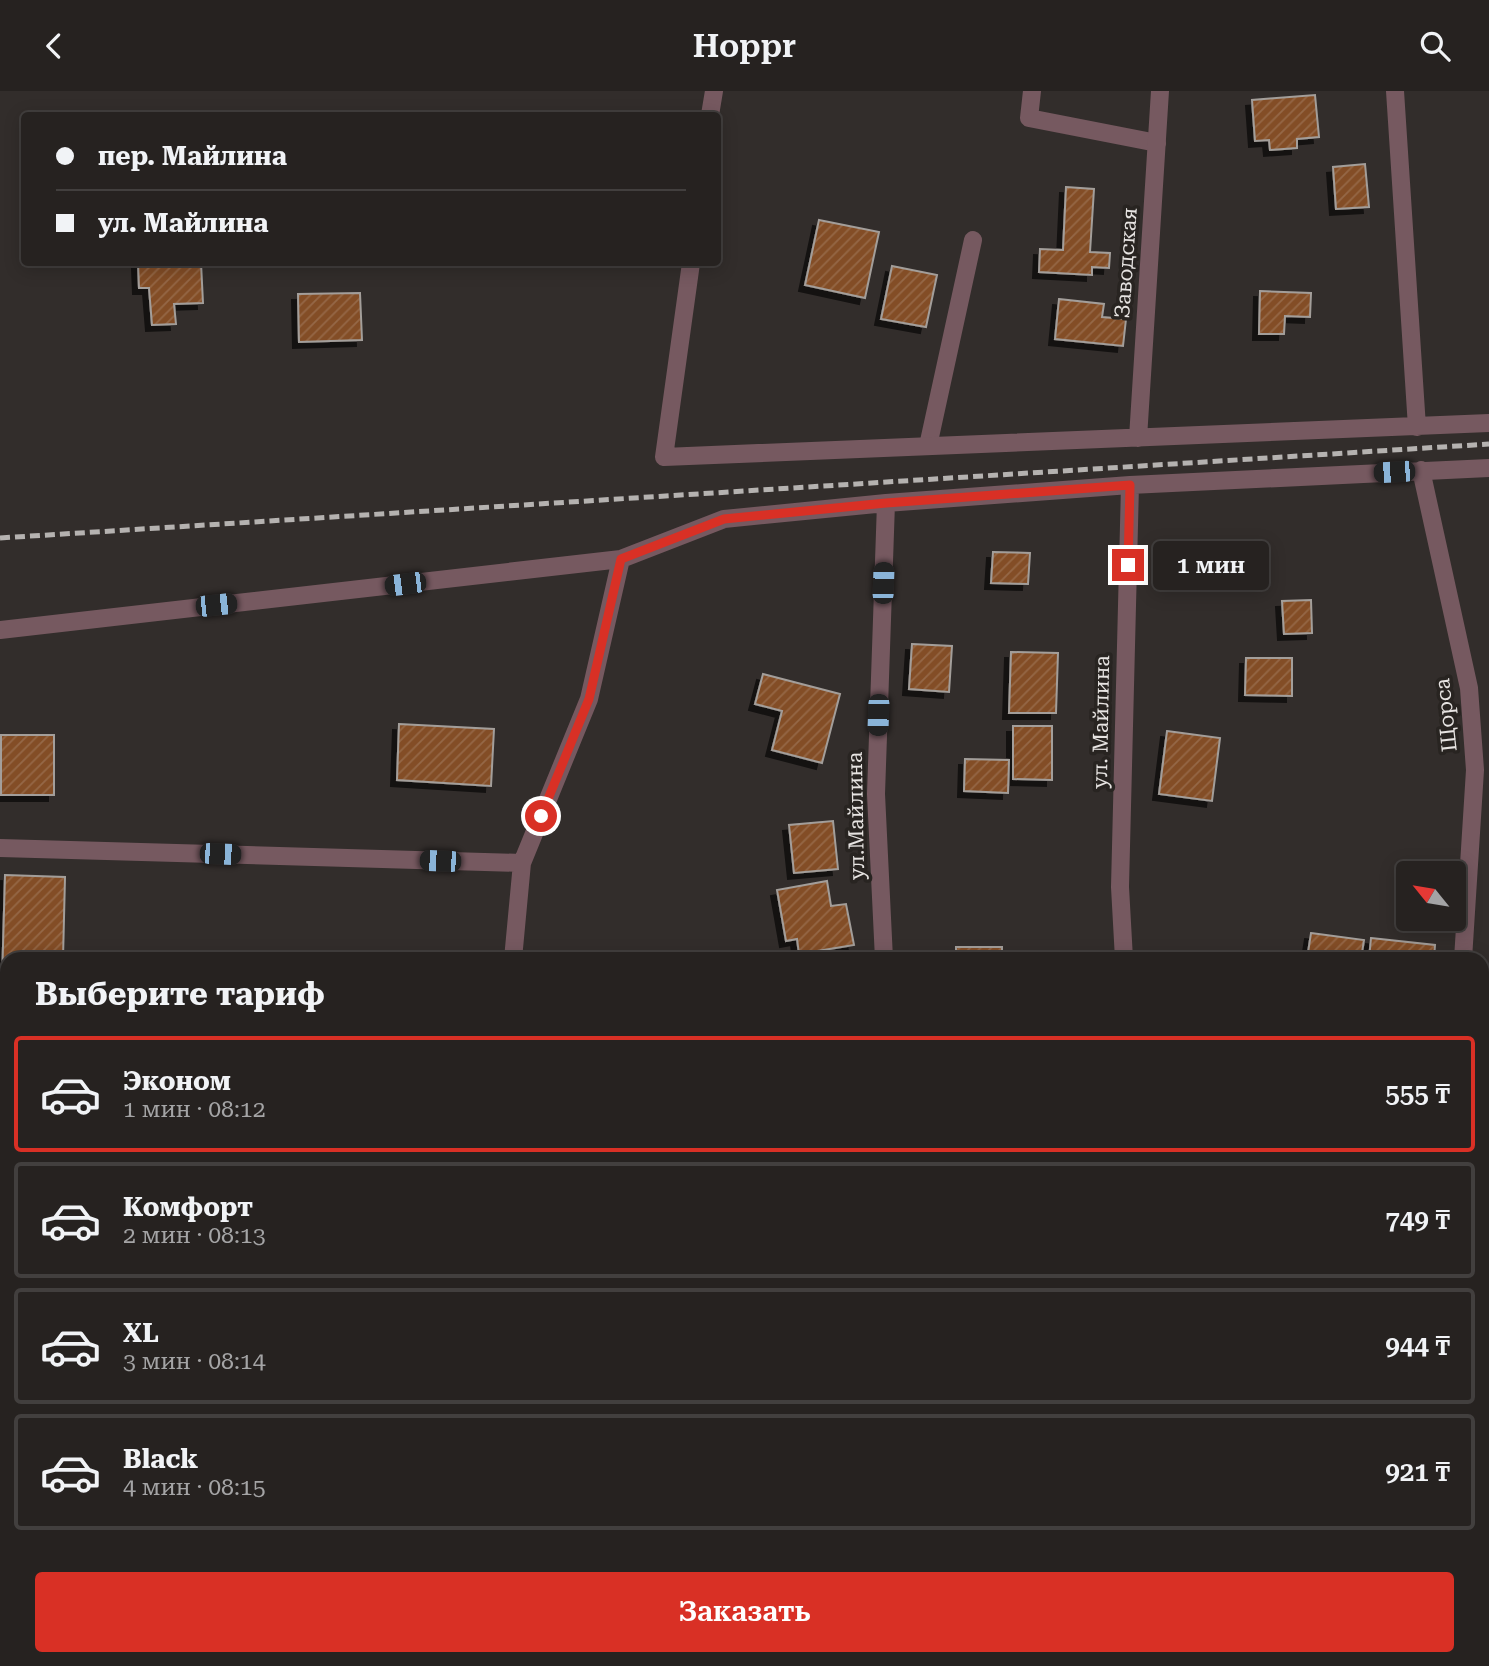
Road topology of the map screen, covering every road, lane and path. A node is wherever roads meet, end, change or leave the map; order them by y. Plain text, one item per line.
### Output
1 (714, 91) edge
2 (1032, 91) edge
3 (1160, 91) edge
4 (1395, 91) edge
5 (710, 112) edge
6 (1157, 143) junction
7 (973, 240) dead end
8 (691, 266) edge
9 (1489, 423) edge
10 (1417, 427) junction
11 (1138, 438) junction
12 (928, 446) junction
13 (1489, 468) edge
14 (1421, 470) junction
15 (1130, 485) junction
16 (886, 503) junction
17 (621, 559) junction
18 (0, 630) edge
19 (0, 848) edge
20 (522, 863) junction
21 (514, 952) edge
22 (884, 952) edge
23 (1124, 952) edge
24 (1463, 952) edge

1 - 5 street
2 - 6 street
3 - 6 street, Заводская
4 - 10 street
6 - 11 street, Заводская
7 - 12 street
8 - 12 street
9 - 10 street
10 - 11 street
11 - 12 street
13 - 14 street
14 - 15 street
14 - 24 street, Щорса
15 - 16 street
15 - 23 street, ул. Майлина
16 - 17 street
16 - 22 street, ул.Майлина
17 - 18 street
17 - 20 street
19 - 20 street
20 - 21 street

